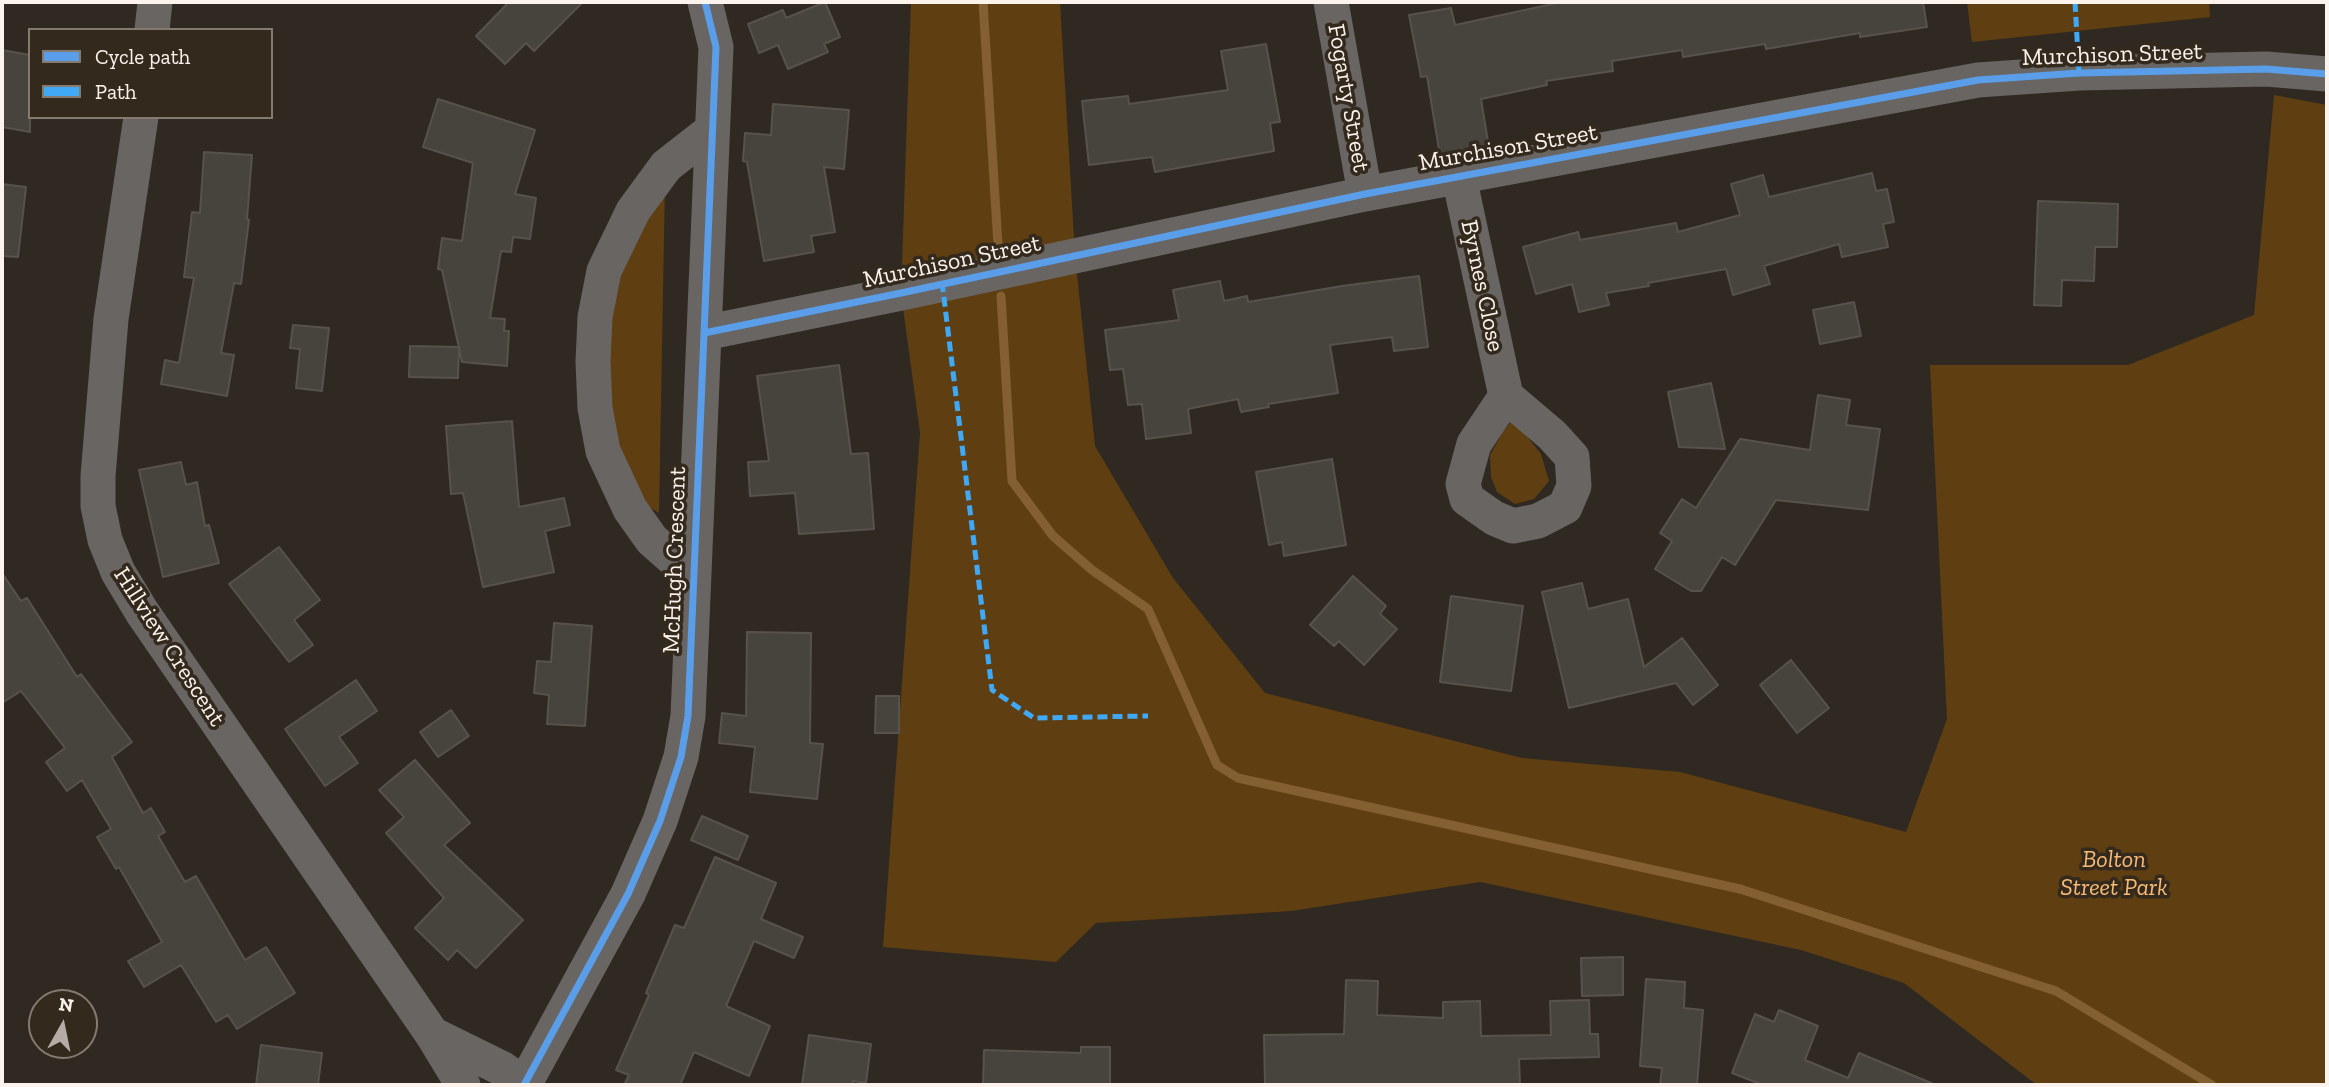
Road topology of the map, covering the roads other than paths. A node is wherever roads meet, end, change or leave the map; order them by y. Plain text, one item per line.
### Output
1 (155, 2) edge
2 (705, 2) edge
3 (728, 2) edge
4 (1331, 2) edge
5 (152, 28) edge
6 (716, 47) junction
7 (2327, 74) edge
8 (141, 119) edge
9 (712, 130) junction
10 (1459, 177) junction
11 (1364, 194) junction
12 (704, 333) junction
13 (1506, 396) dead end
14 (693, 576) junction
15 (432, 1034) junction
16 (463, 1085) edge
17 (525, 1085) edge

1 - 5 street
2 - 6 street, McHugh Crescent
3 - 6 street, McHugh Crescent
4 - 11 street, Fogarty Street
6 - 9 street, McHugh Crescent
7 - 10 street, Murchison Street
8 - 15 street, Hillview Crescent
9 - 12 street, McHugh Crescent
9 - 14 street, McHugh Crescent
10 - 11 street, Murchison Street
10 - 13 street, Byrnes Close
11 - 12 street, Murchison Street
12 - 14 street, McHugh Crescent
14 - 17 street, McHugh Crescent
15 - 16 street, Hillview Crescent
15 - 17 street, Hillview Crescent

